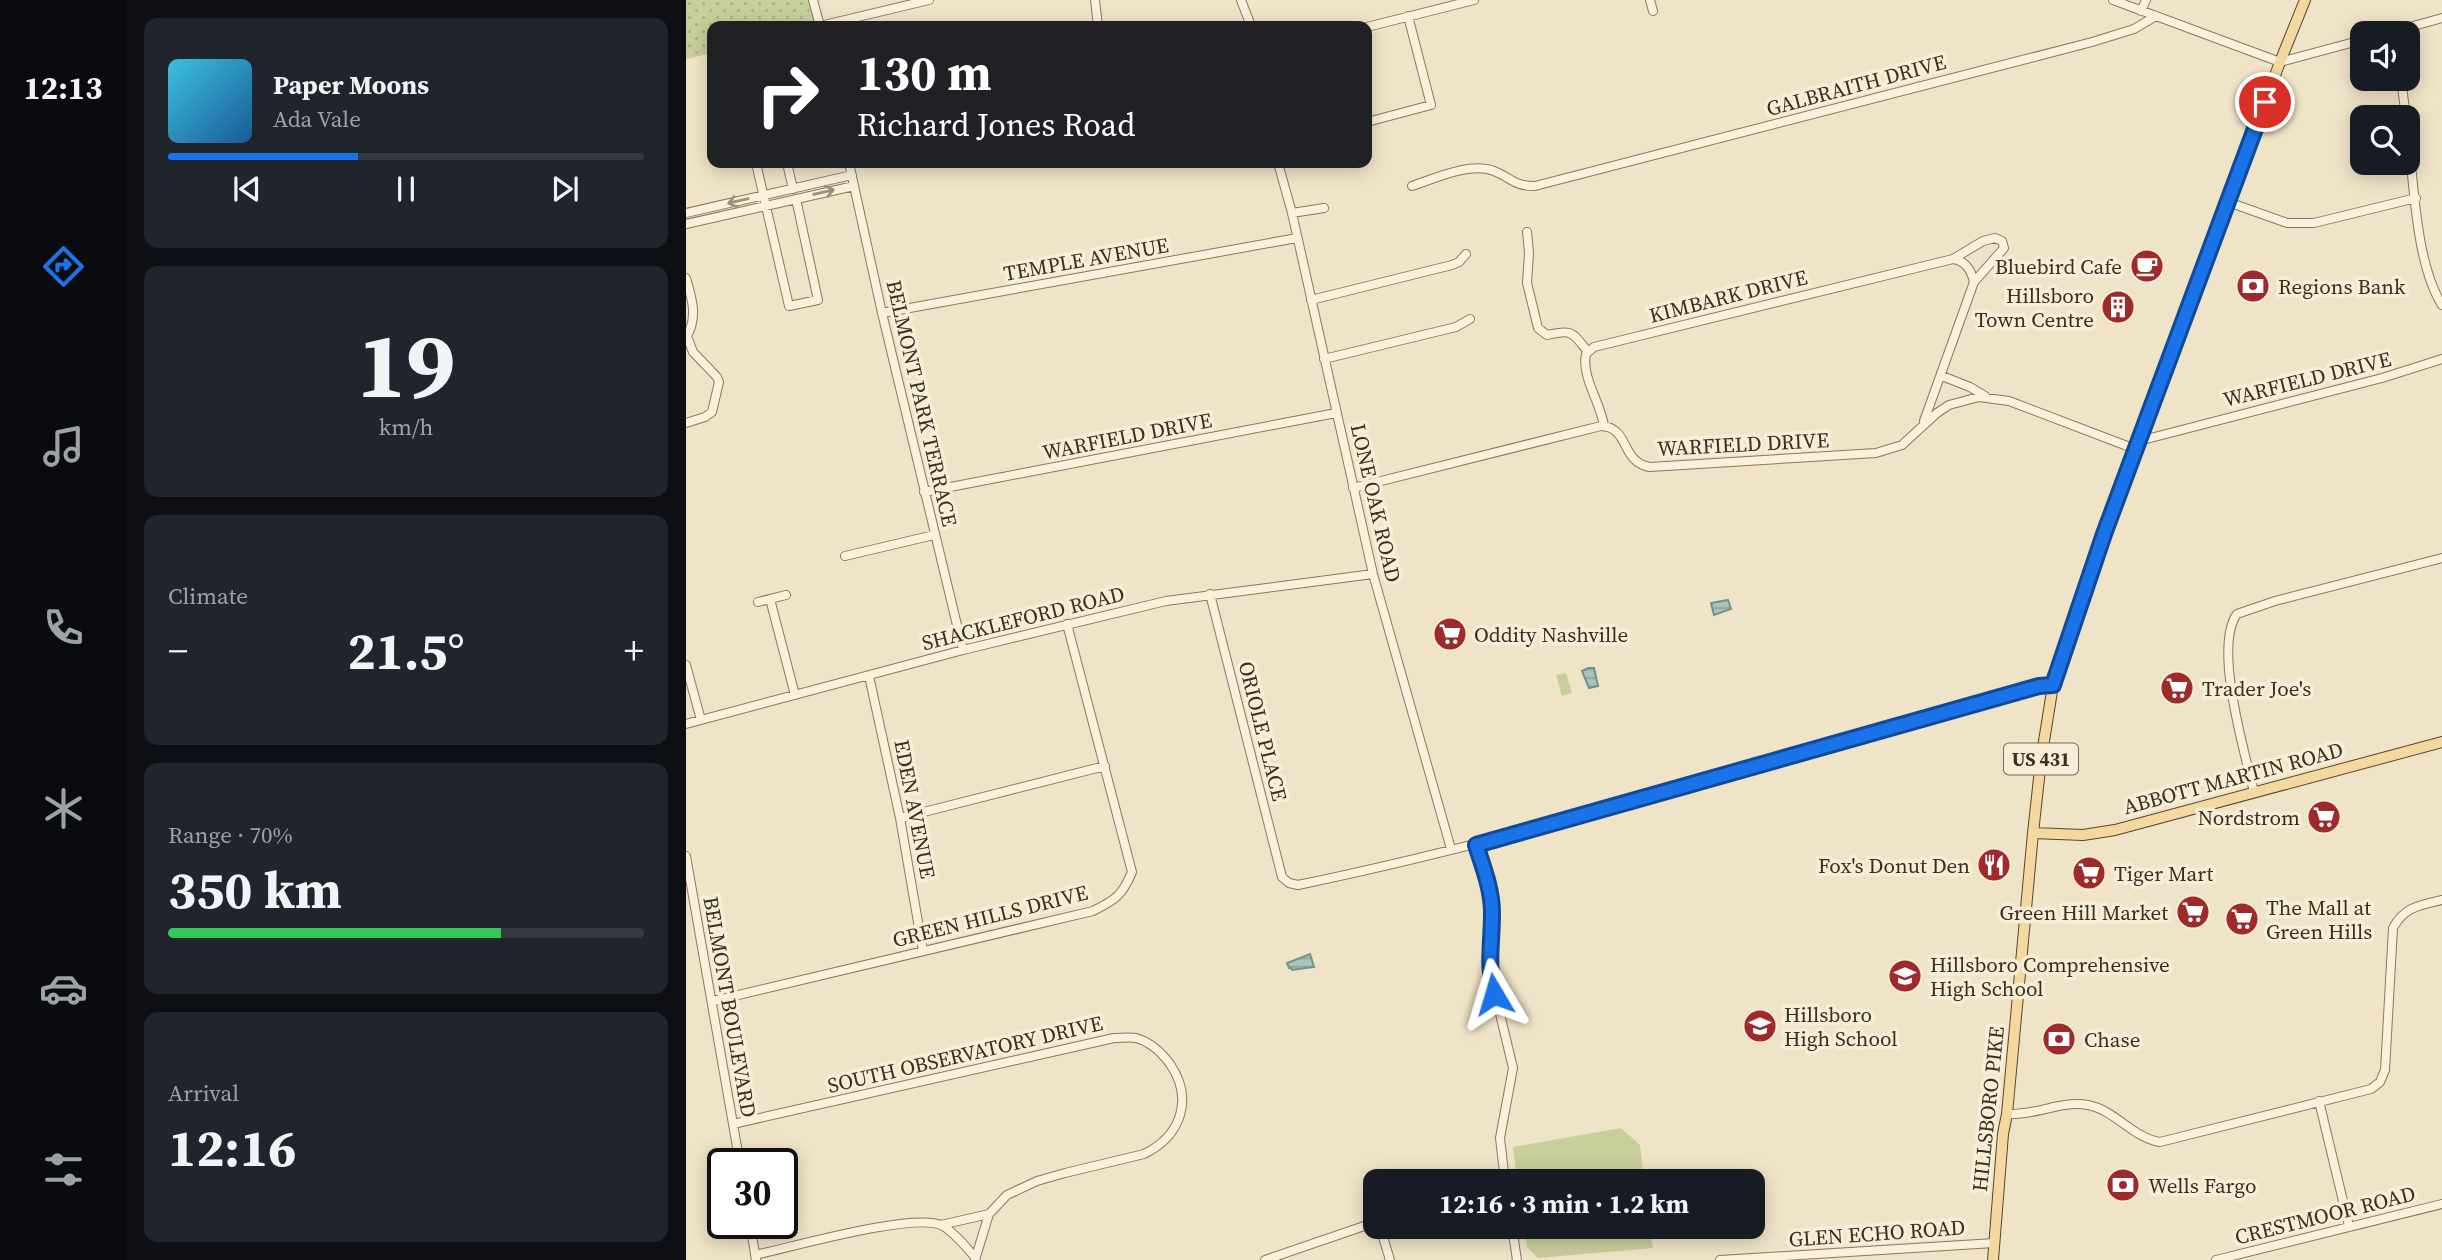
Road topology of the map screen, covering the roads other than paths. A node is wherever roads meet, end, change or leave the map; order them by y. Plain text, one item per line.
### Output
1 (813, 0) edge
2 (929, 0) edge
3 (1095, 0) edge
4 (1241, 0) edge
5 (1474, 0) edge
6 (1650, 0) edge
7 (2113, 0) edge
8 (2146, 0) edge
9 (2305, 0) edge
10 (1653, 11) dead end
11 (2141, 11) junction
12 (1408, 16) junction
13 (2156, 16) junction
14 (2442, 18) edge
15 (819, 21) edge
16 (841, 21) edge
17 (1097, 21) edge
18 (1249, 21) edge
19 (2420, 25) edge
20 (1372, 26) edge
21 (2350, 43) edge
22 (2280, 62) junction
23 (1372, 120) edge
24 (758, 168) edge
25 (788, 168) edge
26 (850, 168) edge
27 (1279, 168) edge
28 (852, 175) junction
29 (2413, 175) edge
30 (854, 186) junction
31 (1412, 186) dead end
32 (793, 189) junction
33 (764, 195) junction
34 (2416, 198) junction
35 (796, 199) junction
36 (2228, 202) junction
37 (766, 206) junction
38 (1324, 208) dead end
39 (686, 213) edge
40 (1292, 213) junction
41 (686, 224) edge
42 (1527, 232) dead end
43 (1297, 238) junction
44 (1466, 254) dead end
45 (1953, 259) junction
46 (686, 278) edge
47 (1974, 282) junction
48 (1311, 300) junction
49 (2442, 305) edge
50 (882, 313) junction
51 (1470, 319) dead end
52 (686, 336) edge
53 (1588, 352) junction
54 (1324, 359) junction
55 (2442, 359) edge
56 (1942, 376) junction
57 (1985, 396) junction
58 (1336, 413) junction
59 (686, 423) edge
60 (1923, 425) junction
61 (1604, 426) junction
62 (2137, 445) junction
63 (1353, 488) junction
64 (925, 492) junction
65 (934, 535) junction
66 (845, 556) dead end
67 (2442, 558) edge
68 (1373, 574) junction
69 (1210, 594) junction
70 (786, 595) dead end
71 (770, 599) junction
72 (758, 602) dead end
73 (1067, 624) junction
74 (963, 650) junction
75 (686, 665) edge
76 (869, 676) junction
77 (2053, 685) junction
78 (795, 695) junction
79 (701, 720) junction
80 (686, 724) edge
81 (2442, 742) edge
82 (1105, 766) junction
83 (2254, 792) junction
84 (900, 818) junction
85 (2033, 833) junction
86 (1476, 845) junction
87 (1451, 849) junction
88 (686, 856) edge
89 (2442, 900) edge
90 (923, 951) junction
91 (713, 1001) junction
92 (2319, 1101) junction
93 (2007, 1114) junction
94 (733, 1124) junction
95 (737, 1148) edge
96 (1504, 1169) edge
97 (2442, 1204) edge
98 (989, 1214) junction
99 (941, 1224) junction
100 (1363, 1226) edge
101 (2349, 1226) junction
102 (753, 1239) edge
103 (1384, 1239) edge
104 (1514, 1239) edge
105 (1994, 1243) junction
106 (756, 1258) edge
107 (975, 1258) edge
108 (1265, 1260) edge
109 (1390, 1260) edge
110 (1517, 1260) edge
111 (1720, 1260) edge
112 (1993, 1260) edge
113 (2216, 1260) edge

1 - 15 street
2 - 16 street
3 - 17 street
4 - 18 street
5 - 12 street
6 - 10 street
7 - 11 street
8 - 11 street
9 - 22 main road, HILLSBORO PIKE / US 431
11 - 13 street
12 - 20 street
12 - 23 street
13 - 22 street
13 - 31 street, GALBRAITH DRIVE
14 - 19 street
21 - 22 street
22 - 36 main road, HILLSBORO PIKE / US 431
24 - 33 street
25 - 32 street
26 - 28 street, BELMONT PARK TERRACE
27 - 40 street, LONE OAK ROAD
28 - 30 street, BELMONT PARK TERRACE
28 - 32 street
29 - 34 street
35 -> 30 street
30 - 50 street, BELMONT PARK TERRACE
32 - 33 street
33 - 37 street
33 -> 39 street
34 - 36 street
34 - 49 street
35 - 37 street
35 - 37 street
36 - 62 main road, HILLSBORO PIKE / US 431
37 - 41 street
38 - 40 street
40 - 43 street, LONE OAK ROAD
42 - 53 street
43 - 48 street, LONE OAK ROAD
43 - 50 street, TEMPLE AVENUE
44 - 48 street
45 - 47 street
45 - 47 street, KIMBARK DRIVE
45 - 53 street, KIMBARK DRIVE
46 - 52 street
47 - 56 street, KIMBARK DRIVE
48 - 54 street, LONE OAK ROAD
50 - 64 street, BELMONT PARK TERRACE
51 - 54 street
52 - 59 street
53 - 61 street
54 - 58 street, LONE OAK ROAD
55 - 62 street, WARFIELD DRIVE
56 - 57 street
56 - 60 street, KIMBARK DRIVE
57 - 60 street, WARFIELD DRIVE
57 - 62 street, WARFIELD DRIVE
58 - 63 street, LONE OAK ROAD
58 - 64 street, WARFIELD DRIVE
60 - 61 street, WARFIELD DRIVE
61 - 63 street
62 - 77 main road, HILLSBORO PIKE / US 431
63 - 68 street, LONE OAK ROAD
64 - 65 street, BELMONT PARK TERRACE
65 - 66 street
65 - 74 street, BELMONT PARK TERRACE
67 - 83 street
68 - 69 street, SHACKLEFORD ROAD
68 - 87 street, LONE OAK ROAD
69 - 73 street, SHACKLEFORD ROAD
69 - 87 street, ORIOLE PLACE
70 - 71 street
71 - 72 street
71 - 78 street
73 - 74 street, SHACKLEFORD ROAD
73 - 82 street, GREEN HILLS DRIVE
74 - 76 street, SHACKLEFORD ROAD
75 - 79 street
76 - 78 street, SHACKLEFORD ROAD
76 - 84 street, EDEN AVENUE
77 - 85 main road, HILLSBORO PIKE / US 431
77 - 86 street
78 - 79 street, SHACKLEFORD ROAD
79 - 80 street, SHACKLEFORD ROAD
81 - 83 main road, ABBOTT MARTIN ROAD
82 - 84 street
82 - 90 street, GREEN HILLS DRIVE
83 - 85 main road, ABBOTT MARTIN ROAD
84 - 90 street, EDEN AVENUE
85 - 93 main road, HILLSBORO PIKE / US 431
86 - 87 street
86 - 96 street
88 - 91 street, BELMONT BOULEVARD
89 - 92 street
90 - 91 street, GREEN HILLS DRIVE
91 - 94 street, BELMONT BOULEVARD
92 - 93 street
92 - 101 street
93 - 105 main road, HILLSBORO PIKE / US 431
94 - 95 street, BELMONT BOULEVARD
94 - 98 street, SOUTH OBSERVATORY DRIVE
97 - 101 street, CRESTMOOR ROAD
98 - 99 street
98 - 107 street
99 - 106 street
99 - 107 street
100 - 108 street
101 - 113 street, CRESTMOOR ROAD
102 - 106 street
103 - 109 street
104 - 110 street
105 - 111 street, GLEN ECHO ROAD
105 - 112 main road, HILLSBORO PIKE / US 431

